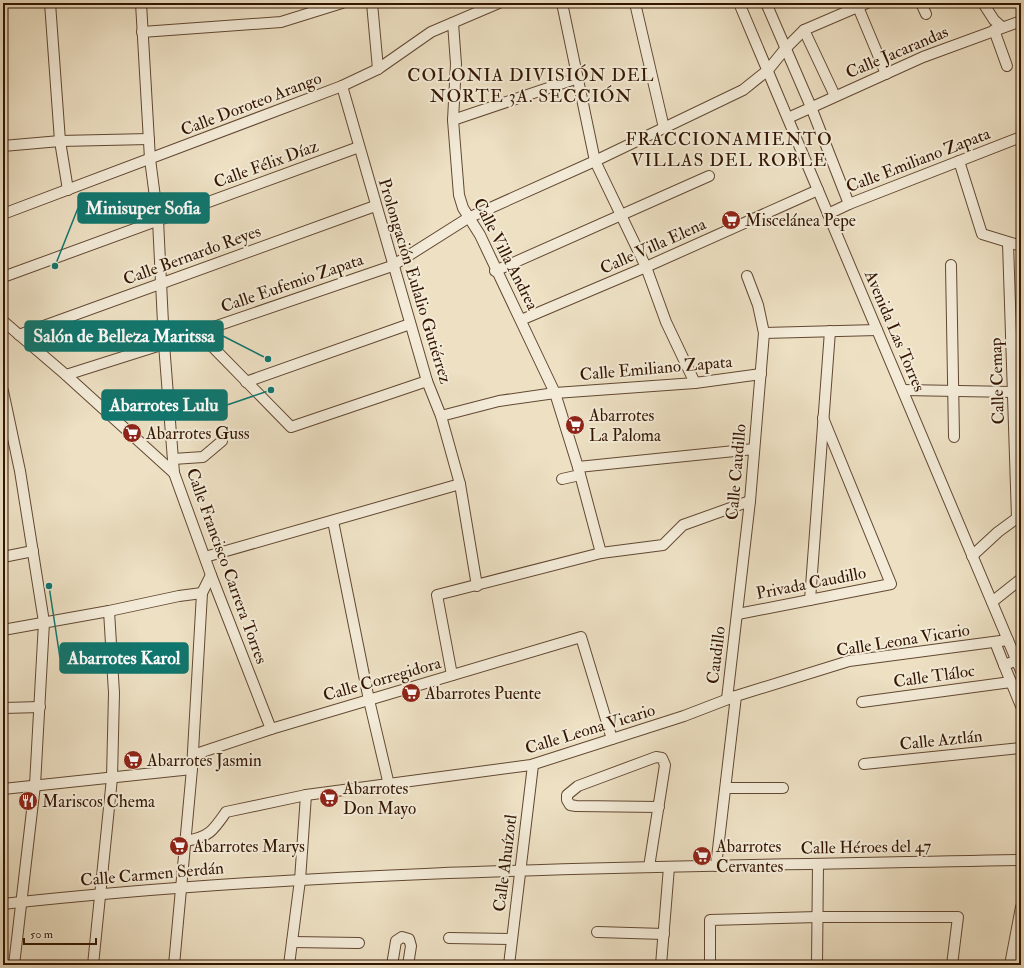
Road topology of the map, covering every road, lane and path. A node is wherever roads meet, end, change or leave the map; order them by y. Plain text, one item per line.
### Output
1 (50, 3) edge
2 (141, 3) edge
3 (342, 3) edge
4 (372, 3) edge
5 (499, 3) edge
6 (562, 3) edge
7 (635, 3) edge
8 (739, 3) edge
9 (766, 3) edge
10 (921, 3) edge
11 (983, 3) edge
12 (863, 5) edge
13 (926, 14) dead end
14 (1021, 21) edge
15 (453, 23) junction
16 (998, 28) junction
17 (804, 30) junction
18 (142, 32) junction
19 (784, 49) junction
20 (1008, 66) dead end
21 (378, 69) junction
22 (768, 70) junction
23 (886, 74) junction
24 (578, 78) junction
25 (342, 86) junction
26 (835, 96) junction
27 (810, 107) junction
28 (788, 118) junction
29 (453, 120) junction
30 (664, 128) junction
31 (1021, 137) edge
32 (149, 139) junction
33 (60, 141) junction
34 (3, 146) edge
35 (359, 147) junction
36 (150, 159) junction
37 (595, 161) junction
38 (958, 161) junction
39 (709, 176) dead end
40 (68, 190) junction
41 (818, 190) junction
42 (849, 204) junction
43 (375, 206) junction
44 (3, 214) edge
45 (828, 214) junction
46 (621, 215) junction
47 (468, 218) junction
48 (158, 220) junction
49 (1008, 243) junction
50 (1021, 246) edge
51 (950, 265) dead end
52 (392, 266) junction
53 (646, 267) junction
54 (495, 271) junction
55 (747, 276) dead end
56 (3, 277) edge
57 (161, 284) junction
58 (521, 320) junction
59 (3, 321) edge
60 (410, 324) junction
61 (877, 330) junction
62 (198, 332) junction
63 (830, 332) junction
64 (764, 333) junction
65 (19, 335) junction
66 (164, 344) junction
67 (761, 374) junction
68 (66, 375) junction
69 (427, 381) junction
70 (246, 382) junction
71 (695, 383) junction
72 (902, 390) junction
73 (3, 391) edge
74 (954, 392) junction
75 (1013, 392) junction
76 (554, 393) junction
77 (442, 416) junction
78 (823, 418) junction
79 (954, 437) dead end
80 (222, 441) dead end
81 (754, 449) junction
82 (173, 459) junction
83 (579, 471) junction
84 (174, 473) junction
85 (562, 479) dead end
86 (460, 484) junction
87 (750, 501) junction
88 (1019, 518) edge
89 (333, 521) junction
90 (33, 551) junction
91 (601, 553) junction
92 (972, 556) junction
93 (3, 557) edge
94 (205, 557) junction
95 (211, 575) junction
96 (1021, 579) edge
97 (478, 586) junction
98 (202, 594) junction
99 (810, 600) junction
100 (992, 602) junction
101 (109, 611) junction
102 (738, 614) junction
103 (44, 622) junction
104 (3, 630) edge
105 (1008, 640) junction
106 (995, 642) junction
107 (1019, 660) edge
108 (1004, 665) junction
109 (1021, 671) edge
110 (452, 675) junction
111 (1011, 682) junction
112 (732, 697) junction
113 (368, 700) junction
114 (862, 702) dead end
115 (1021, 706) edge
116 (40, 707) junction
117 (4, 708) edge
118 (271, 729) junction
119 (612, 739) junction
120 (1021, 748) edge
121 (193, 754) junction
122 (864, 764) dead end
123 (533, 765) junction
124 (192, 769) junction
125 (112, 778) junction
126 (35, 785) junction
127 (389, 785) junction
128 (726, 788) junction
129 (783, 788) dead end
130 (3, 789) edge
131 (306, 795) junction
132 (659, 807) junction
133 (186, 842) junction
134 (1021, 860) edge
135 (818, 864) junction
136 (716, 866) junction
137 (649, 867) junction
138 (669, 867) junction
139 (520, 870) junction
140 (300, 880) junction
141 (181, 887) junction
142 (100, 894) junction
143 (22, 902) junction
144 (3, 904) edge
145 (1021, 907) edge
146 (818, 917) junction
147 (597, 932) dead end
148 (664, 934) junction
149 (449, 938) dead end
150 (512, 939) junction
151 (292, 942) junction
152 (359, 943) dead end
153 (14, 965) edge
154 (93, 965) edge
155 (174, 965) edge
156 (289, 965) edge
157 (392, 965) edge
158 (408, 965) edge
159 (509, 965) edge
160 (661, 965) edge
161 (710, 965) edge
162 (817, 965) edge
163 (952, 965) edge
164 (1010, 965) edge

1 - 33 street
2 - 18 street, Calle Francisco Carrera Torres
3 - 18 street
4 - 21 street
5 - 15 street, Calle Doroteo Arango
6 - 24 street
7 - 30 street
8 - 22 street, Avenida Las Torres
9 - 19 street
10 - 13 street
11 - 16 street
12 - 17 street
12 - 23 street
14 - 16 street, Calle Jacarandas
15 - 21 street, Calle Doroteo Arango
15 - 29 street, Calle Villa Andrea
16 - 20 street
16 - 23 street, Calle Jacarandas
17 - 19 street, Calle Eufemio Zapata
17 - 26 street
18 - 32 street, Calle Francisco Carrera Torres
19 - 22 street, Calle Eufemio Zapata
19 - 27 street
21 - 25 street, Calle Doroteo Arango
22 - 28 street, Avenida Las Torres
22 - 30 street, Calle Eufemio Zapata
23 - 26 street, Calle Jacarandas
24 - 29 street
24 - 37 street
25 - 35 street, Prolongación Eulalio Gutiérrez
25 - 36 street, Calle Doroteo Arango
26 - 27 street, Calle Jacarandas
27 - 28 street, Calle Jacarandas
27 - 42 street
28 - 41 street, Avenida Las Torres
29 - 47 street, Calle Villa Andrea
30 - 37 street, Calle Eufemio Zapata
31 - 38 street, Calle Emiliano Zapata
32 - 33 street
32 - 36 street, Calle Francisco Carrera Torres
33 - 34 street
33 - 40 street
35 - 43 street, Prolongación Eulalio Gutiérrez
35 - 48 street, Calle Félix Díaz
36 - 40 street, Calle Doroteo Arango
36 - 48 street, Calle Francisco Carrera Torres
37 - 46 street
37 - 47 street, Calle Eufemio Zapata
38 - 42 street, Calle Emiliano Zapata
38 - 49 street
39 - 46 street
40 - 44 street, Calle Doroteo Arango
41 - 45 street, Avenida Las Torres
41 - 53 street, Calle Villa Elena
42 - 45 street, Calle Emiliano Zapata
43 - 52 street, Prolongación Eulalio Gutiérrez
43 - 57 street, Calle Bernardo Reyes
45 - 61 street, Avenida Las Torres
46 - 53 street
46 - 54 street
47 - 52 street, Calle Eufemio Zapata
47 - 54 street, Calle Villa Andrea
48 - 56 street, Calle Félix Díaz
48 - 57 street, Calle Francisco Carrera Torres
49 - 50 street
49 - 75 street, Calle Cemap
51 - 74 street
52 - 60 street, Prolongación Eulalio Gutiérrez
52 - 62 street, Calle Eufemio Zapata
53 - 58 street, Calle Villa Elena
53 - 71 street
54 - 58 street, Calle Villa Andrea
55 - 64 street, Calle Caudillo
57 - 65 street, Calle Bernardo Reyes
57 - 66 street, Calle Francisco Carrera Torres
58 - 76 street, Calle Villa Andrea
59 - 65 street
60 - 69 street, Prolongación Eulalio Gutiérrez
60 - 70 street
61 - 63 street
61 - 72 street, Avenida Las Torres
62 - 66 street, Calle Eufemio Zapata
62 - 70 street
63 - 64 street
63 - 78 street
64 - 67 street, Calle Caudillo
65 - 68 street
66 - 68 street, Calle Eufemio Zapata
66 - 82 street, Calle Francisco Carrera Torres
67 - 71 street, Calle Emiliano Zapata
67 - 81 street, Calle Caudillo
68 - 84 street
69 - 70 street
69 - 77 street, Prolongación Eulalio Gutiérrez
71 - 76 street, Calle Emiliano Zapata
72 - 74 street
72 - 92 street, Avenida Las Torres
73 - 90 street
74 - 75 street
74 - 79 street
75 - 88 street, Calle Cemap
76 - 77 street, Calle Emiliano Zapata
76 - 83 street, Calle Villa Andrea
77 - 86 street, Prolongación Eulalio Gutiérrez
78 - 99 street
78 - 99 street, Privada Caudillo
80 - 82 street
81 - 83 street
81 - 87 street, Calle Caudillo
82 - 84 street, Calle Francisco Carrera Torres
83 - 85 street
83 - 91 street, Calle Villa Andrea
84 - 94 street, Calle Francisco Carrera Torres
86 - 89 street
86 - 97 street, Prolongación Eulalio Gutiérrez
87 - 91 street
87 - 102 street, Calle Caudillo
88 - 92 street
89 - 94 street
89 - 113 street
90 - 93 street
90 - 103 street
91 - 97 street
92 - 100 street, Avenida Las Torres
94 - 95 street, Calle Francisco Carrera Torres
95 - 98 street
95 - 118 street, Calle Francisco Carrera Torres
96 - 100 street
97 - 110 street
98 - 101 street
98 - 121 street
99 - 102 street, Privada Caudillo
100 - 105 street, Avenida Las Torres
101 - 103 street
101 - 125 street
102 - 112 street, Caudillo
103 - 104 street
103 - 116 street
105 - 106 street, Calle Leona Vicario
105 - 107 street, Avenida Las Torres
106 - 108 street
106 - 112 street, Calle Leona Vicario
107 - 108 street
107 - 109 street, Avenida Las Torres
108 - 111 street
110 - 113 street, Calle Corregidora
110 - 119 street, Calle Corregidora
111 - 114 street, Calle Tláloc
111 - 115 street
112 - 119 street, Calle Leona Vicario
112 - 128 street, Caudillo
113 - 118 street, Calle Corregidora
113 - 127 street
116 - 117 street
116 - 126 street
118 - 121 street, Calle Corregidora
119 - 123 street, Calle Leona Vicario
120 - 122 street, Calle Aztlán
121 - 124 street
123 - 127 street, Calle Leona Vicario
123 - 139 street, Calle Ahuízotl
124 - 125 street
124 - 133 street
125 - 126 street
125 - 142 street
126 - 130 street
126 - 143 street
127 - 131 street, Calle Leona Vicario
128 - 129 street
128 - 136 street, Caudillo
131 - 133 street, Calle Leona Vicario
131 - 140 street
132 - 132 street
132 - 137 street
133 - 141 street
134 - 135 street, Calle Héroes del 47
135 - 136 street, Calle Héroes del 47
135 - 146 street
136 - 138 street, Calle Héroes del 47
137 - 138 street, Calle Héroes del 47
137 - 139 street, Calle Héroes del 47
138 - 148 street
139 - 140 street, Calle Carmen Serdán
139 - 150 street, Calle Ahuízotl
140 - 141 street, Calle Carmen Serdán
140 - 151 street
141 - 142 street, Calle Carmen Serdán
141 - 155 street
142 - 143 street, Calle Carmen Serdán
142 - 154 street
143 - 144 street, Calle Carmen Serdán
143 - 153 street
145 - 164 street
146 - 161 street
146 - 162 street
146 - 163 street
147 - 148 street
148 - 160 street
149 - 150 street
150 - 159 street, Calle Ahuízotl
151 - 152 street
151 - 156 street
157 - 158 street

